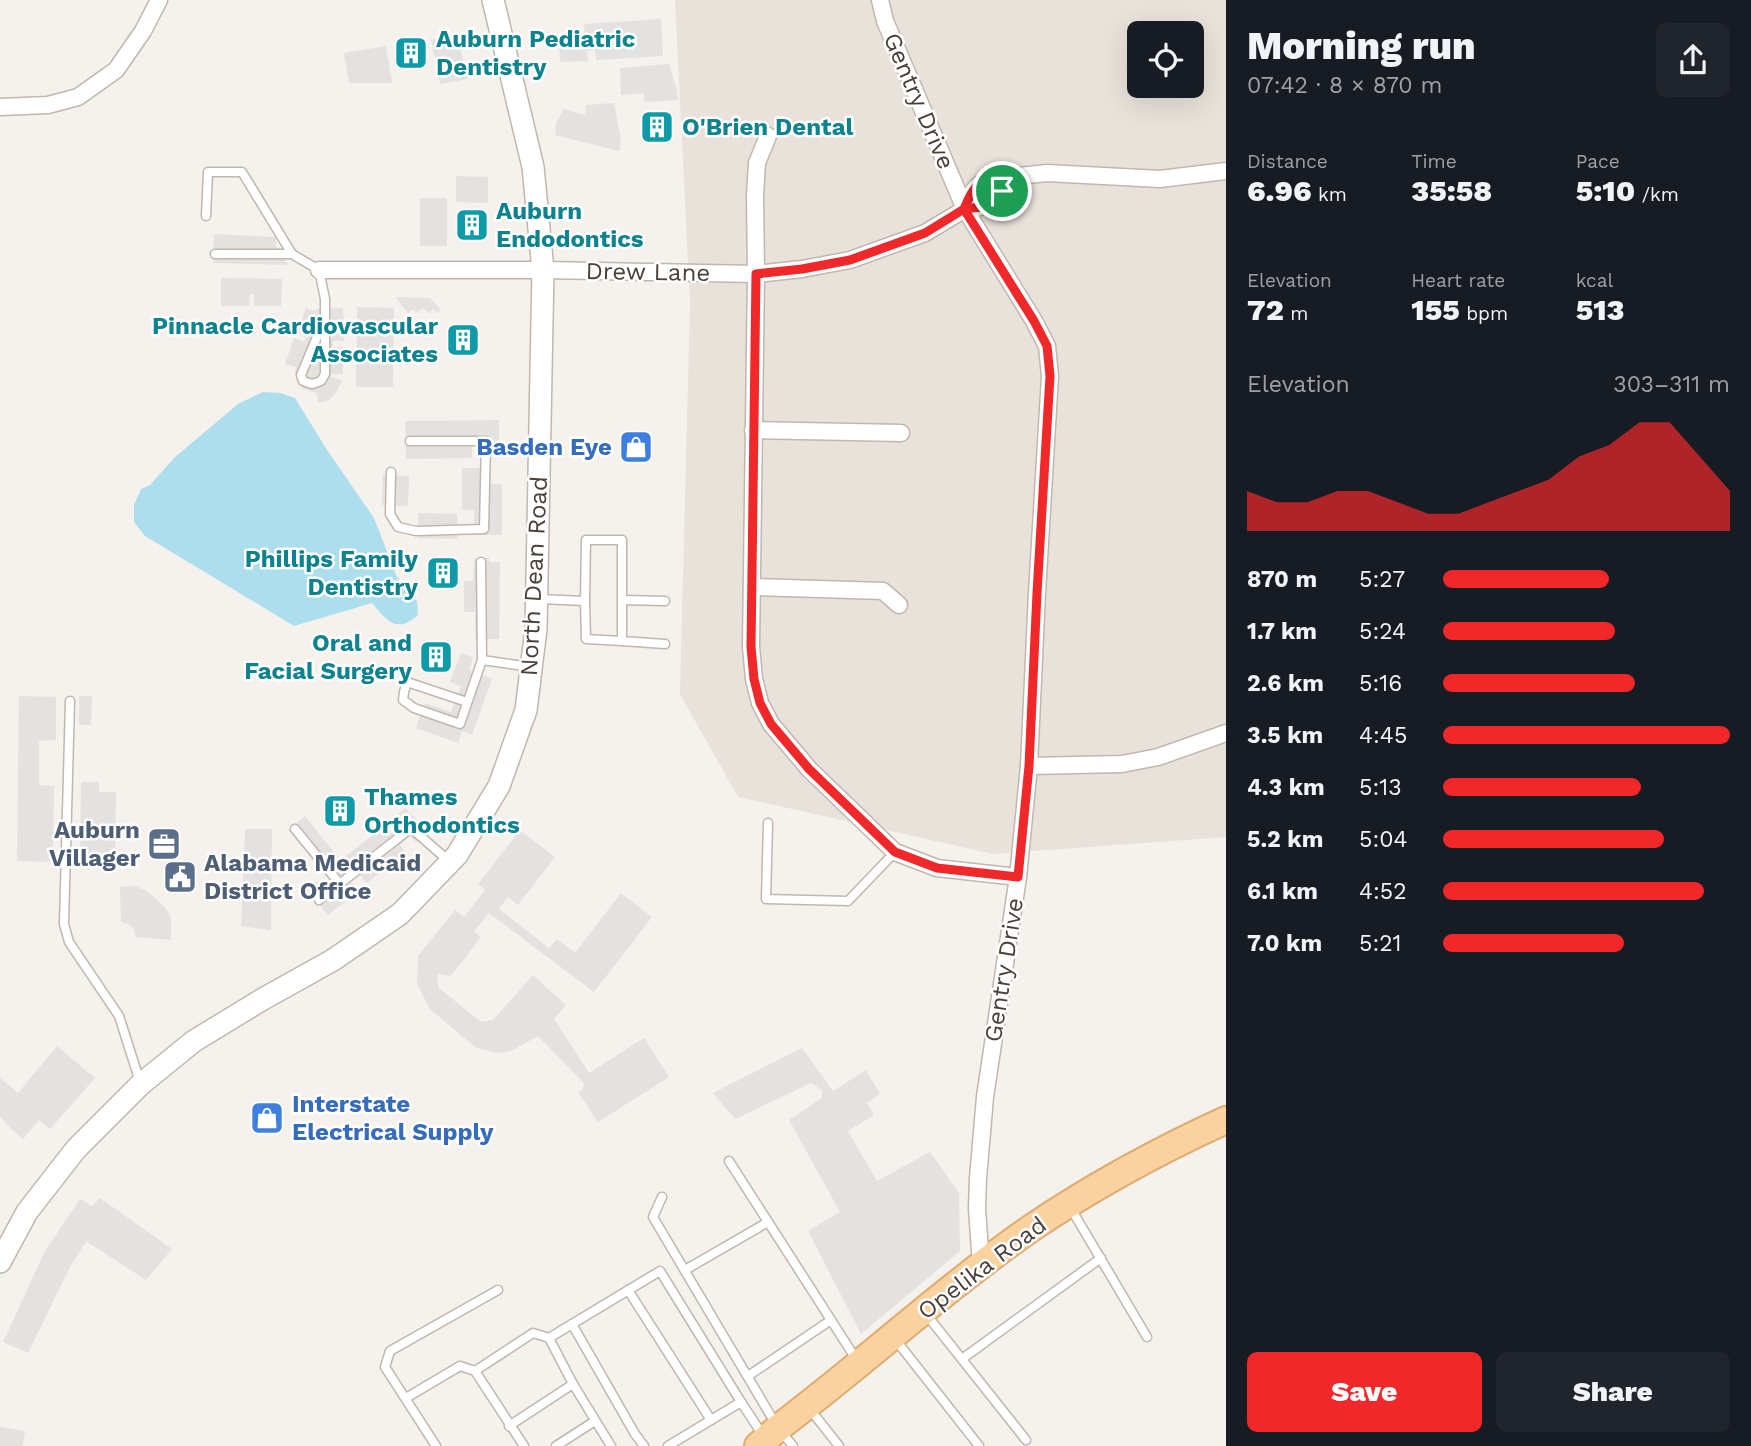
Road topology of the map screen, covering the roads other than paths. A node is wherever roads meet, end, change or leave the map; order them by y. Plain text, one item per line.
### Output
1 (159, 0) edge
2 (493, 0) edge
3 (880, 0) edge
4 (0, 107) edge
5 (768, 136) dead end
6 (1226, 171) edge
7 (964, 209) junction
8 (206, 216) dead end
9 (215, 254) dead end
10 (292, 254) junction
11 (319, 270) junction
12 (543, 270) junction
13 (756, 274) junction
14 (325, 318) junction
15 (753, 430) junction
16 (901, 433) dead end
17 (411, 441) dead end
18 (391, 472) dead end
19 (481, 562) dead end
20 (752, 587) junction
21 (537, 599) junction
22 (622, 600) junction
23 (585, 601) junction
24 (665, 601) dead end
25 (899, 605) dead end
26 (622, 641) junction
27 (666, 643) dead end
28 (482, 660) junction
29 (531, 667) junction
30 (70, 701) dead end
31 (467, 702) junction
32 (1226, 733) edge
33 (1029, 766) junction
34 (768, 823) dead end
35 (295, 829) dead end
36 (895, 852) junction
37 (450, 862) junction
38 (1018, 877) junction
39 (340, 884) junction
40 (320, 900) dead end
41 (141, 1084) junction
42 (1226, 1120) edge
43 (729, 1161) dead end
44 (662, 1197) dead end
45 (1068, 1205) junction
46 (768, 1222) junction
47 (1101, 1258) junction
48 (0, 1262) edge
49 (981, 1265) junction
50 (685, 1270) junction
51 (498, 1290) dead end
52 (628, 1290) junction
53 (924, 1311) junction
54 (831, 1320) junction
55 (572, 1324) junction
56 (893, 1337) junction
57 (1147, 1337) dead end
58 (549, 1338) junction
59 (962, 1359) junction
60 (859, 1364) junction
61 (475, 1371) junction
62 (748, 1376) junction
63 (573, 1384) junction
64 (406, 1398) junction
65 (741, 1402) junction
66 (807, 1406) junction
67 (710, 1420) junction
68 (596, 1421) junction
69 (509, 1426) junction
70 (774, 1440) edge
71 (1026, 1440) dead end
72 (436, 1446) edge
73 (524, 1446) edge
74 (556, 1446) edge
75 (611, 1446) edge
76 (644, 1446) edge
77 (668, 1446) edge
78 (839, 1446) edge
79 (979, 1446) edge

1 - 4 street
2 - 12 street, North Dean Road
3 - 7 street, Gentry Drive
5 - 13 street
6 - 7 street, Drew Lane
7 - 13 street, Drew Lane
7 - 33 street, Gentry Drive
8 - 10 lane
9 - 10 lane
10 - 11 lane
11 - 12 street, Drew Lane
11 - 14 lane
12 - 13 street, Drew Lane
12 - 21 street, North Dean Road
13 - 15 street
14 - 14 lane
15 - 16 street
15 - 20 street
17 - 18 lane
19 - 28 lane
20 - 25 street
20 - 36 street
21 - 23 lane
21 - 29 street, North Dean Road
22 - 23 lane
22 - 24 lane
22 - 26 lane
23 - 26 lane
26 - 27 lane
28 - 29 lane
28 - 31 lane
29 - 37 street, North Dean Road
30 - 41 lane
31 - 31 lane
32 - 33 street
33 - 38 street, Gentry Drive
34 - 36 lane
35 - 39 lane
36 - 38 street
37 - 39 lane
37 - 41 street, North Dean Road
38 - 49 street, Gentry Drive
39 - 40 lane
41 - 48 street, North Dean Road
42 - 45 main road, Opelika Road
43 - 46 lane
44 - 50 lane
45 - 47 lane
45 - 49 main road, Opelika Road
46 - 50 lane
46 - 54 lane
47 - 57 lane
47 - 59 lane
49 - 53 main road, Opelika Road
50 - 62 lane
51 - 64 lane
52 - 55 lane
52 - 65 lane
52 - 67 lane
53 - 56 main road, Opelika Road
53 - 59 lane
54 - 60 lane
54 - 62 lane
55 - 58 lane
55 - 76 lane
56 - 60 main road, Opelika Road
56 - 79 lane
58 - 61 lane
58 - 63 lane
59 - 71 lane
60 - 66 main road, Opelika Road
61 - 64 lane
61 - 69 lane
62 - 70 lane
63 - 68 lane
63 - 69 lane
64 - 72 lane
65 - 67 lane
65 - 70 lane
66 - 70 main road, Opelika Road
66 - 78 lane
67 - 77 lane
68 - 74 lane
68 - 75 lane
69 - 73 lane

